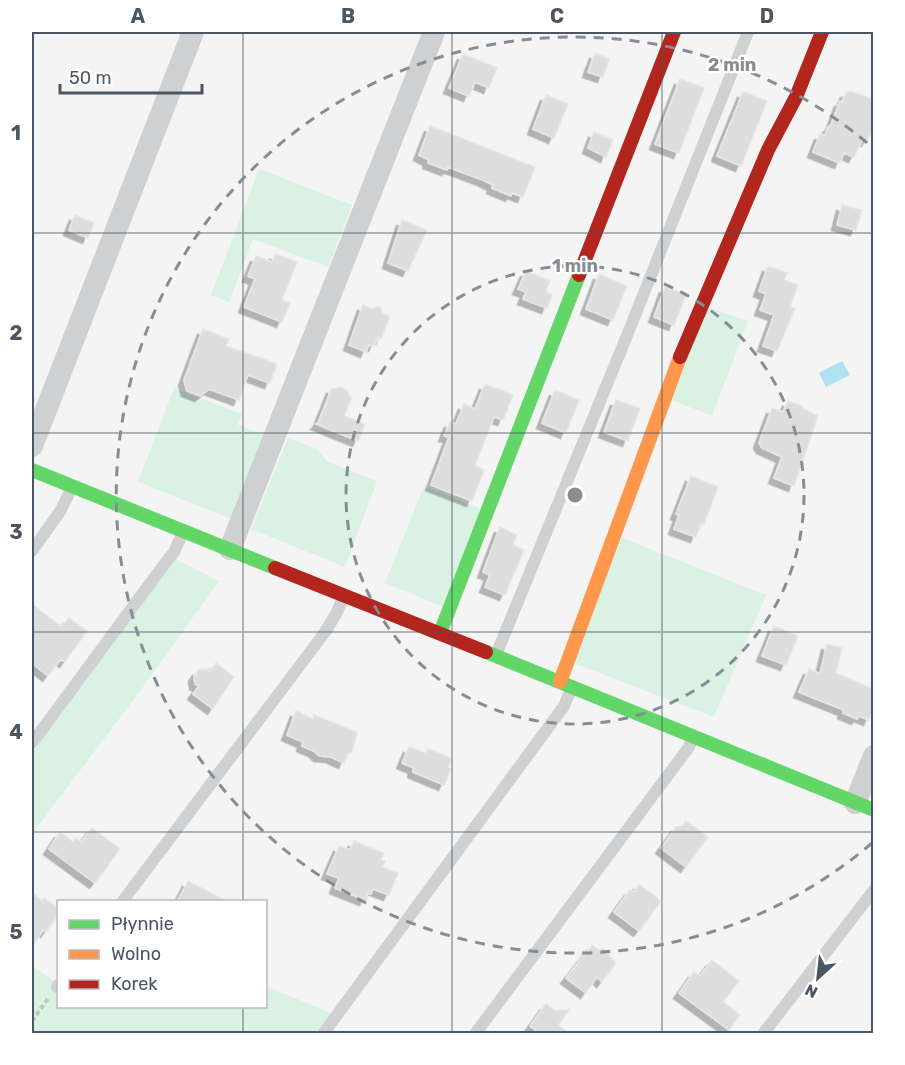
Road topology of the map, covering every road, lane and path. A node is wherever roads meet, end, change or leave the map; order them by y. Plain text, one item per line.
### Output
1 (194, 32) edge
2 (434, 32) edge
3 (674, 32) edge
4 (748, 32) edge
5 (822, 32) edge
6 (32, 446) edge
7 (32, 470) edge
8 (73, 486) junction
9 (183, 531) junction
10 (230, 549) junction
11 (32, 551) edge
12 (344, 595) junction
13 (440, 633) junction
14 (496, 656) junction
15 (566, 685) junction
16 (694, 737) junction
17 (32, 743) edge
18 (873, 756) edge
19 (864, 806) edge
20 (873, 890) edge
21 (124, 900) edge
22 (57, 987) edge
23 (32, 1021) edge
24 (323, 1034) edge
25 (475, 1034) edge
26 (764, 1034) edge

1 - 6 street
2 - 10 street
3 - 13 street
4 - 14 lane
5 - 15 street
7 - 8 street
8 - 9 street
8 - 11 lane
9 - 10 street
9 - 17 lane
10 - 12 street
12 - 13 street
12 - 21 lane
13 - 14 street
14 - 15 street
15 - 16 street
15 - 24 lane
16 - 19 street
16 - 25 lane
18 - 19 street
20 - 26 lane
22 - 23 path

